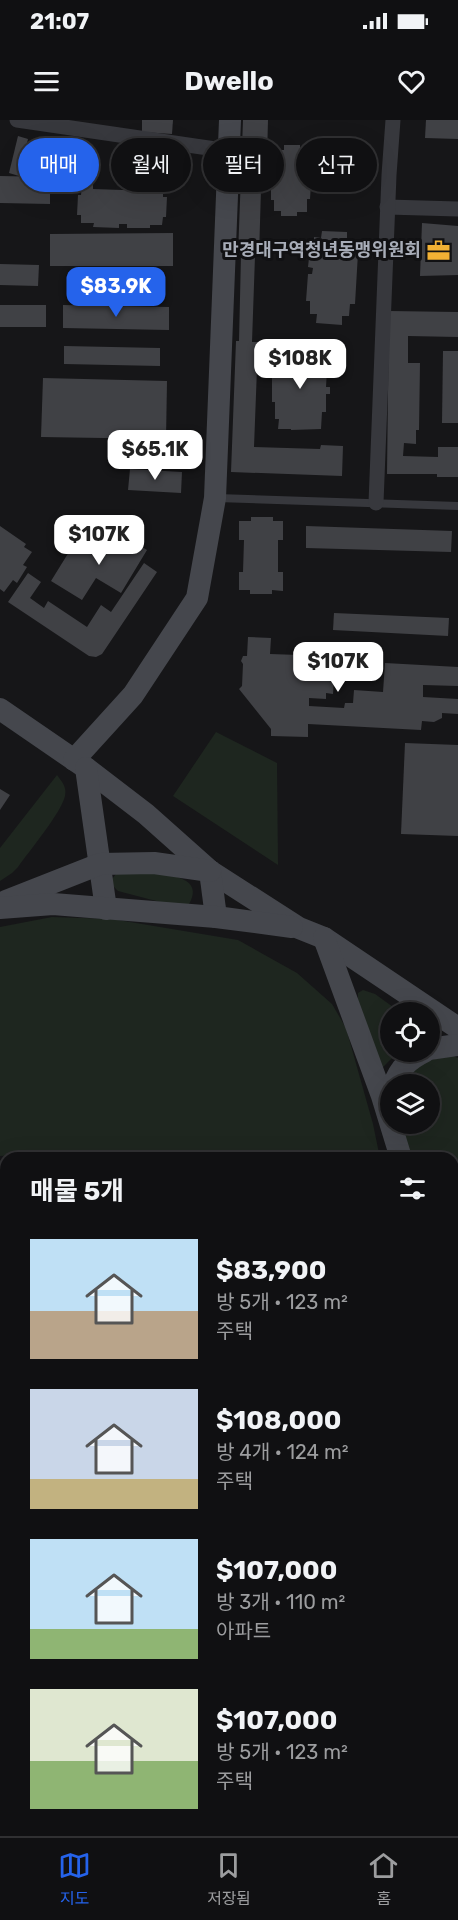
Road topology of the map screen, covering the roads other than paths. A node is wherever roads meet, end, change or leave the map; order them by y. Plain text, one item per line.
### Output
1 (17, 120) edge
2 (230, 120) edge
3 (393, 120) edge
4 (230, 138) edge
5 (203, 147) edge
6 (228, 192) edge
7 (387, 207) junction
8 (458, 209) edge
9 (215, 498) junction
10 (376, 503) junction
11 (458, 506) edge
12 (0, 709) edge
13 (80, 764) junction
14 (100, 864) junction
15 (210, 872) junction
16 (0, 903) edge
17 (0, 908) edge
18 (106, 909) junction
19 (216, 918) junction
20 (299, 927) junction
21 (324, 938) junction
22 (458, 1028) edge
23 (458, 1045) edge
24 (440, 1047) edge
25 (406, 1062) edge
26 (397, 1074) edge
27 (380, 1091) edge
28 (395, 1134) edge
29 (400, 1152) edge

1 - 5 street
2 - 4 main road
3 - 7 street
6 - 9 main road
7 - 8 street
7 - 10 street
9 - 10 lane
9 - 13 main road
10 - 11 lane
12 - 13 main road
13 - 14 main road
13 - 15 main road
14 - 15 main road
14 - 16 main road
14 - 18 main road
15 - 19 main road
15 - 20 main road
17 - 18 main road
18 - 19 main road
19 - 20 main road
20 - 21 main road
21 - 22 main road
21 - 27 main road
23 - 24 main road
25 - 26 main road
28 - 29 main road

